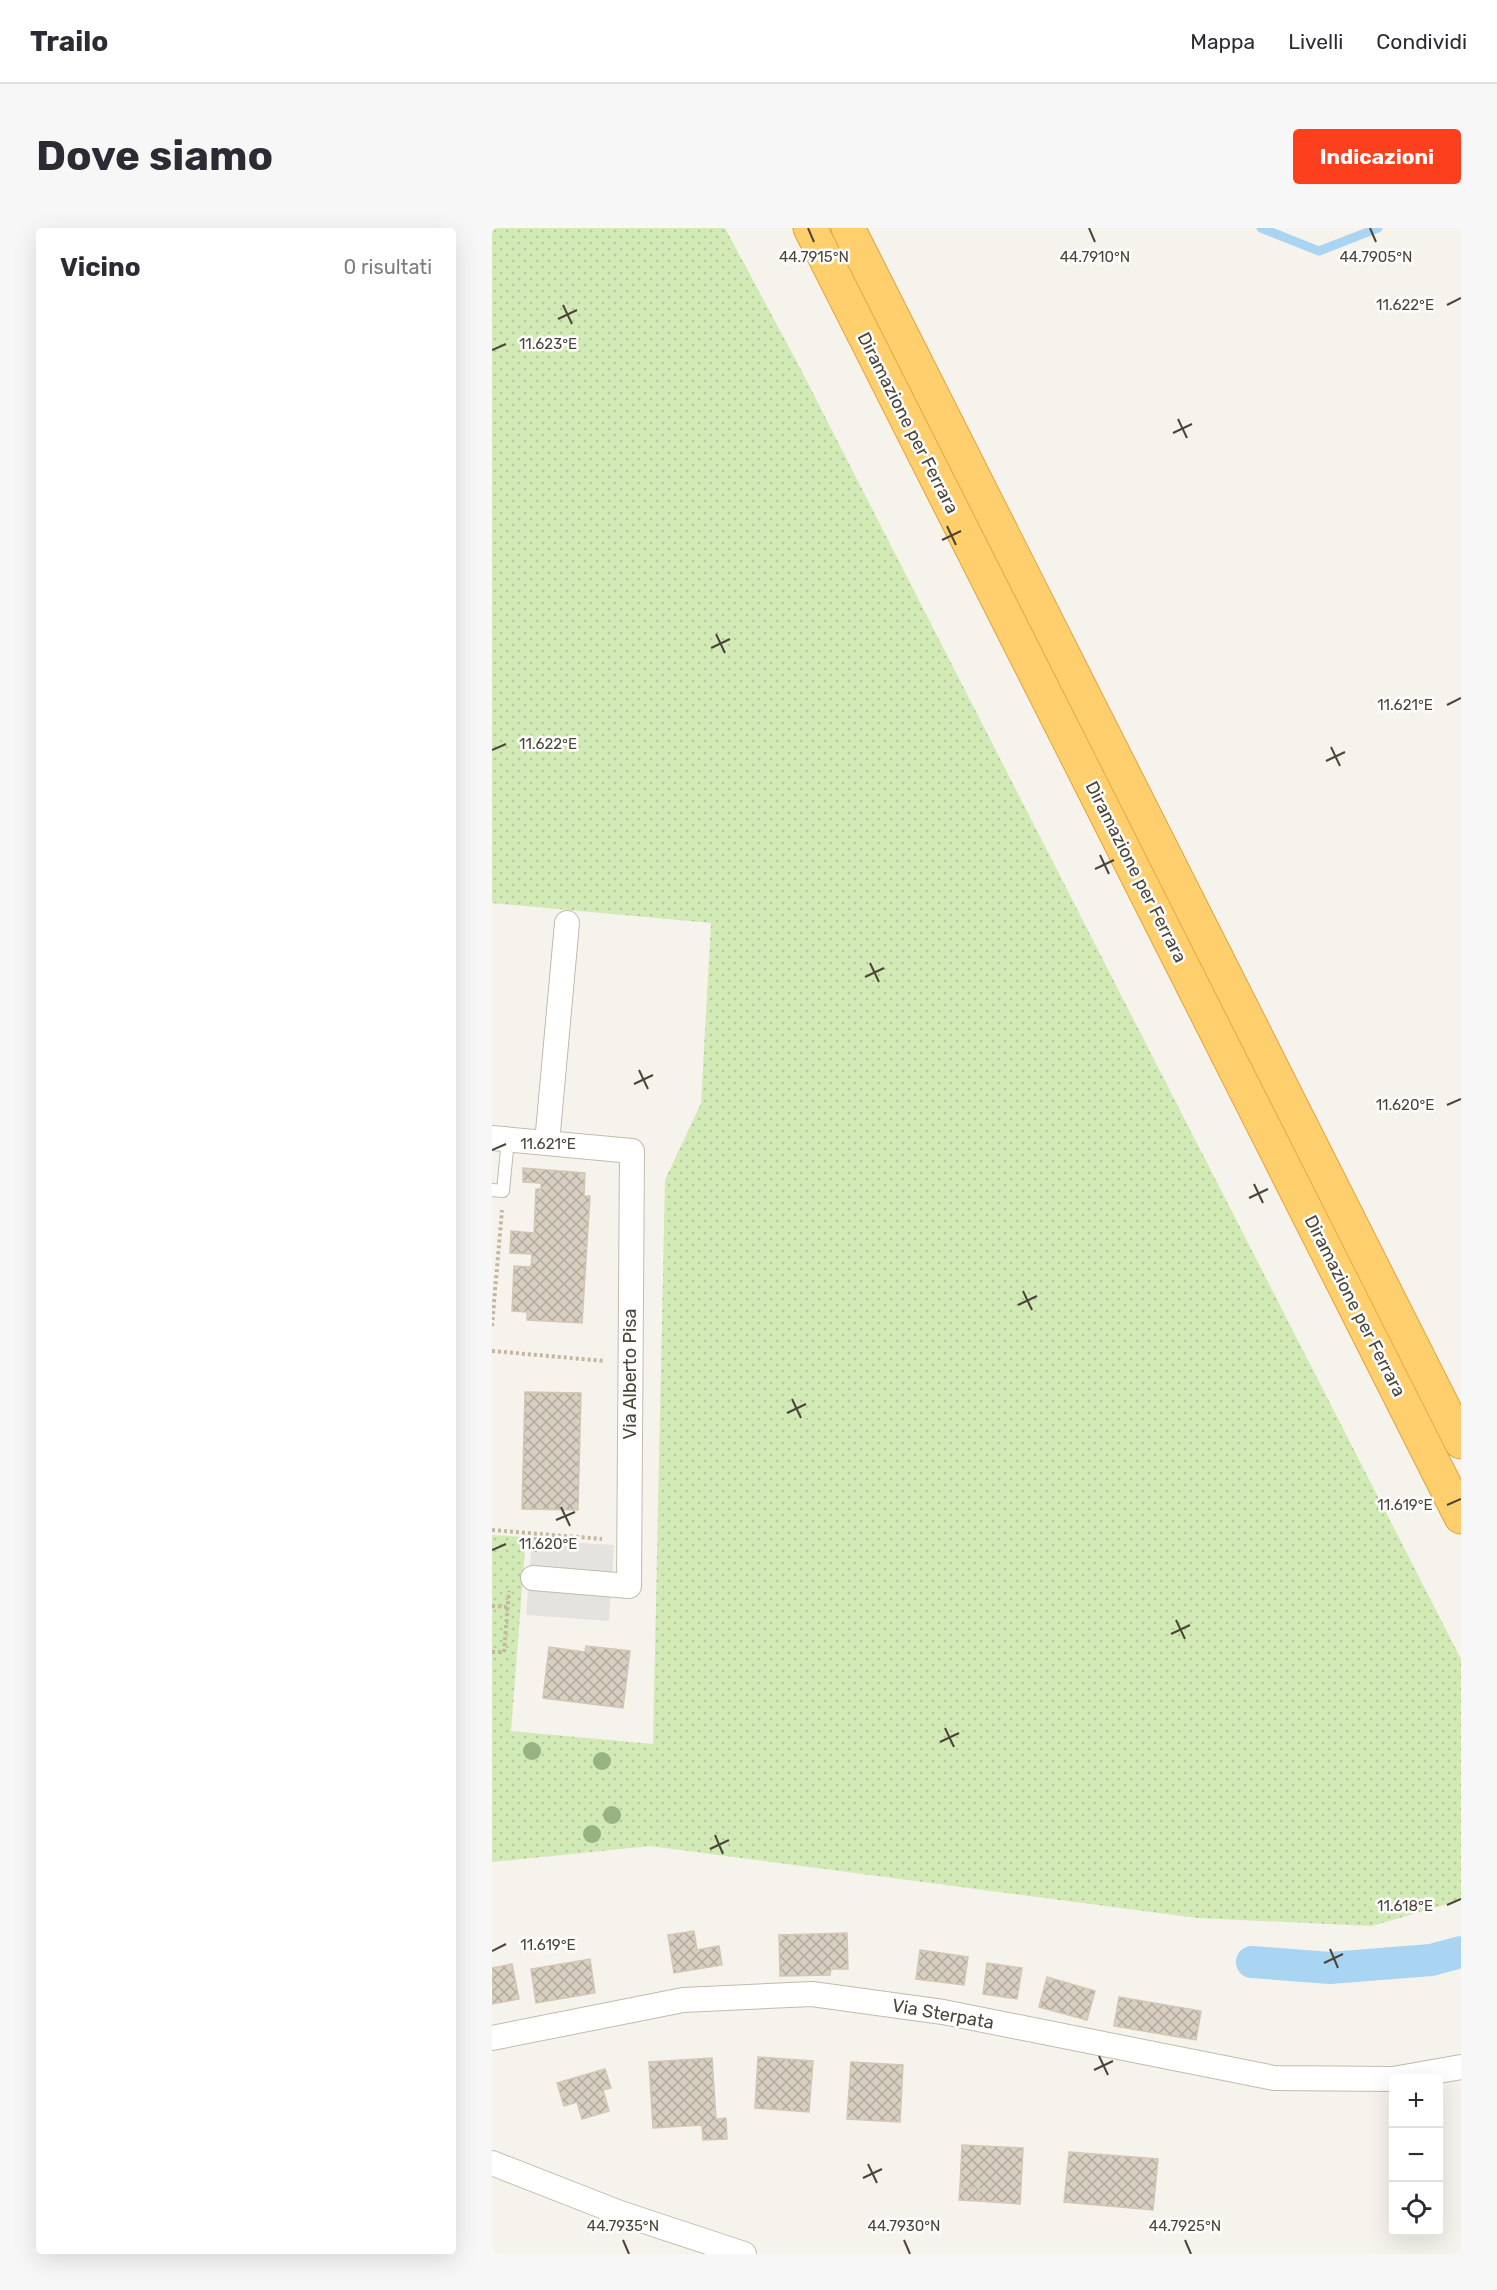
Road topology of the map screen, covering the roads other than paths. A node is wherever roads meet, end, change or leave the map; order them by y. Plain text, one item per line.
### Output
1 (810, 228) edge
2 (848, 228) edge
3 (567, 923) dead end
4 (500, 1139) edge
5 (547, 1143) junction
6 (498, 1190) edge
7 (1461, 1442) edge
8 (1461, 1517) edge
9 (533, 1578) dead end
10 (492, 2038) edge
11 (1461, 2067) edge
12 (492, 2163) edge
13 (744, 2254) edge

1 - 8 highway, Diramazione per Ferrara
2 - 7 highway, Diramazione per Ferrara
3 - 5 street
4 - 5 street, Via Alberto Pisa
4 - 6 lane, Via Alberto Pisa
5 - 9 street, Via Alberto Pisa
10 - 11 street, Via Sterpata
12 - 13 street

